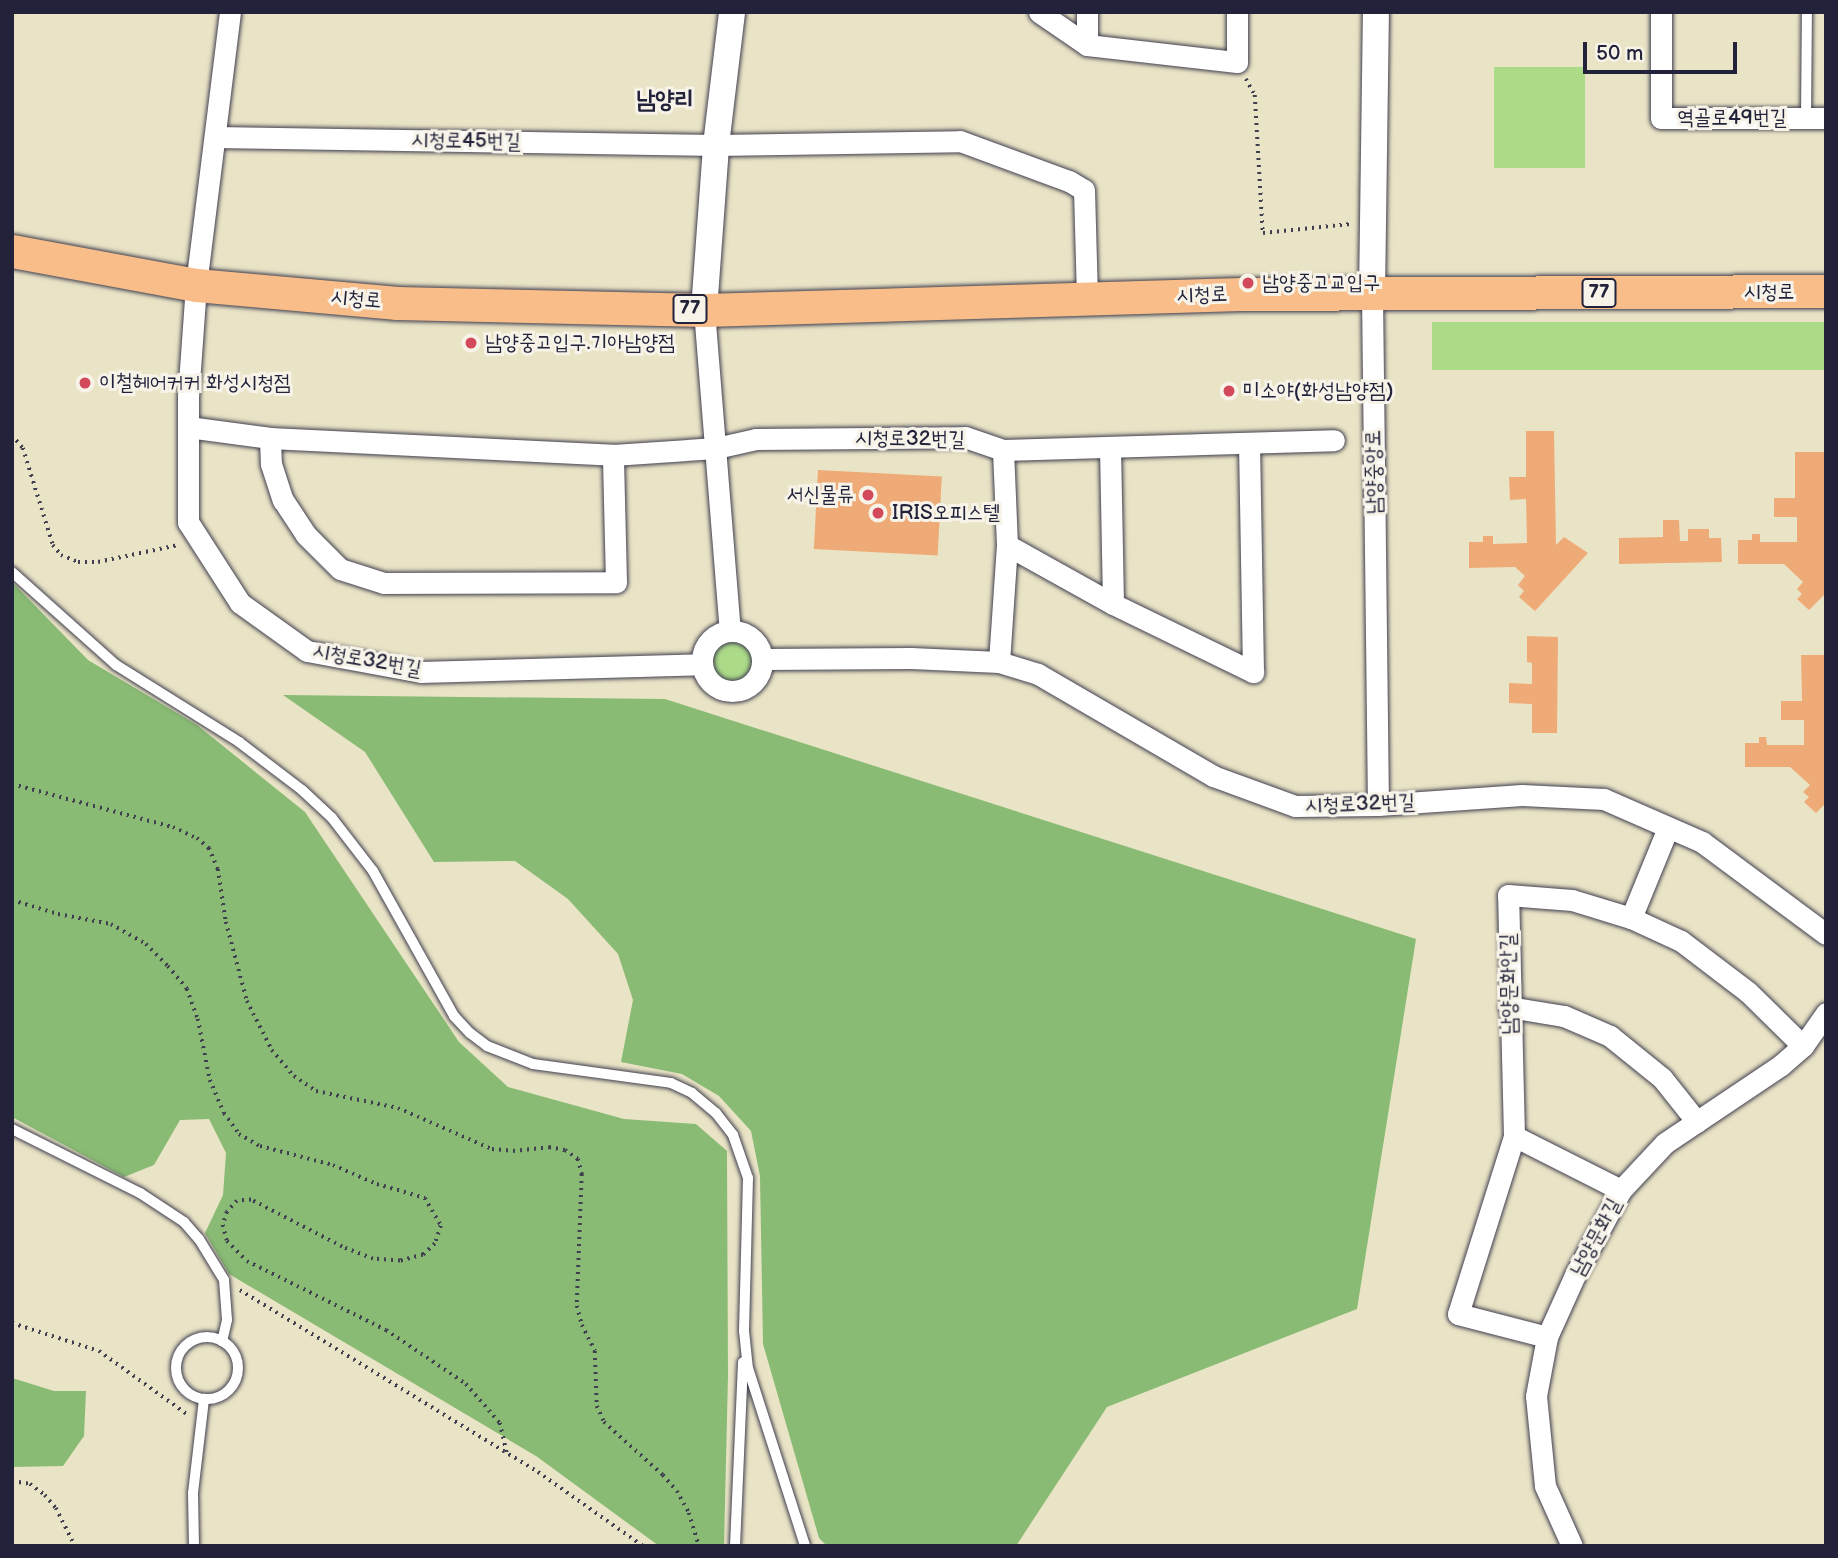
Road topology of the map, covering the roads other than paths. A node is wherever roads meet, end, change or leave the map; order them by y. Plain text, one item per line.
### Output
1 (230, 12) edge
2 (732, 12) edge
3 (1039, 12) edge
4 (1087, 12) edge
5 (1237, 12) edge
6 (1376, 12) edge
7 (1661, 12) edge
8 (1807, 12) edge
9 (1087, 45) junction
10 (1816, 118) edge
11 (215, 137) junction
12 (716, 145) junction
13 (12, 251) edge
14 (196, 285) junction
15 (1826, 291) edge
16 (1372, 294) junction
17 (1087, 298) junction
18 (704, 310) junction
19 (188, 427) junction
20 (270, 438) junction
21 (1334, 440) dead end
22 (1249, 443) junction
23 (1110, 447) junction
24 (716, 448) junction
25 (1003, 450) junction
26 (613, 455) junction
27 (1007, 545) junction
28 (12, 572) edge
29 (1113, 604) junction
30 (730, 630) junction
31 (763, 659) junction
32 (999, 662) junction
33 (701, 664) junction
34 (1378, 805) junction
35 (1668, 828) junction
36 (1631, 918) junction
37 (1826, 934) edge
38 (1509, 1007) junction
39 (1826, 1013) edge
40 (1802, 1046) junction
41 (1697, 1122) junction
42 (12, 1129) edge
43 (1514, 1136) junction
44 (1620, 1190) junction
45 (744, 1331) junction
46 (1547, 1337) junction
47 (222, 1341) junction
48 (204, 1399) junction
49 (194, 1546) edge
50 (735, 1546) edge
51 (805, 1546) edge
52 (1572, 1546) edge

1 - 11 street, 시청로32번길
2 - 12 street
3 - 9 street
4 - 9 street
5 - 9 street
6 - 16 street, 남양중앙로
7 - 10 street, 역골로49번길
8 - 10 lane
11 - 12 street, 시청로45번길
11 - 14 street, 시청로32번길
12 - 17 street, 시청로45번길
12 - 18 street
13 - 14 main road, 시청로 / 77
14 - 18 main road, 시청로 / 77
14 - 19 street, 시청로32번길
15 - 16 main road, 시청로 / 77
16 - 17 main road, 시청로 / 77
16 - 34 street, 남양중앙로
17 - 18 main road, 시청로 / 77
18 - 24 street
19 - 20 street, 시청로32번길
19 - 33 street, 시청로32번길
20 - 26 street, 시청로32번길
20 - 26 street
21 - 22 street, 시청로32번길
22 - 23 street, 시청로32번길
22 - 29 street
23 - 25 street, 시청로32번길
23 - 29 street
24 - 25 street, 시청로32번길
24 - 26 street, 시청로32번길
24 - 30 street
25 - 27 street
27 - 29 street
27 - 32 street
28 - 45 lane
30 - 31 street
30 - 33 street
31 - 32 street, 시청로32번길
31 - 33 street
32 - 34 street, 시청로32번길
34 - 35 street, 시청로32번길
35 - 36 street
35 - 37 street, 시청로32번길
36 - 38 street, 남양문화안길
36 - 40 street, 남양문화안길
38 - 41 street
38 - 43 street, 남양문화안길
39 - 40 street, 남양문화길
40 - 41 street, 남양문화길
41 - 44 street, 남양문화길
42 - 47 lane
43 - 44 street
43 - 46 street, 남양문화안길
44 - 46 street, 남양문화길
45 - 50 lane
45 - 51 lane
46 - 52 street, 남양문화길
47 - 48 lane
47 - 48 lane
48 - 49 lane

